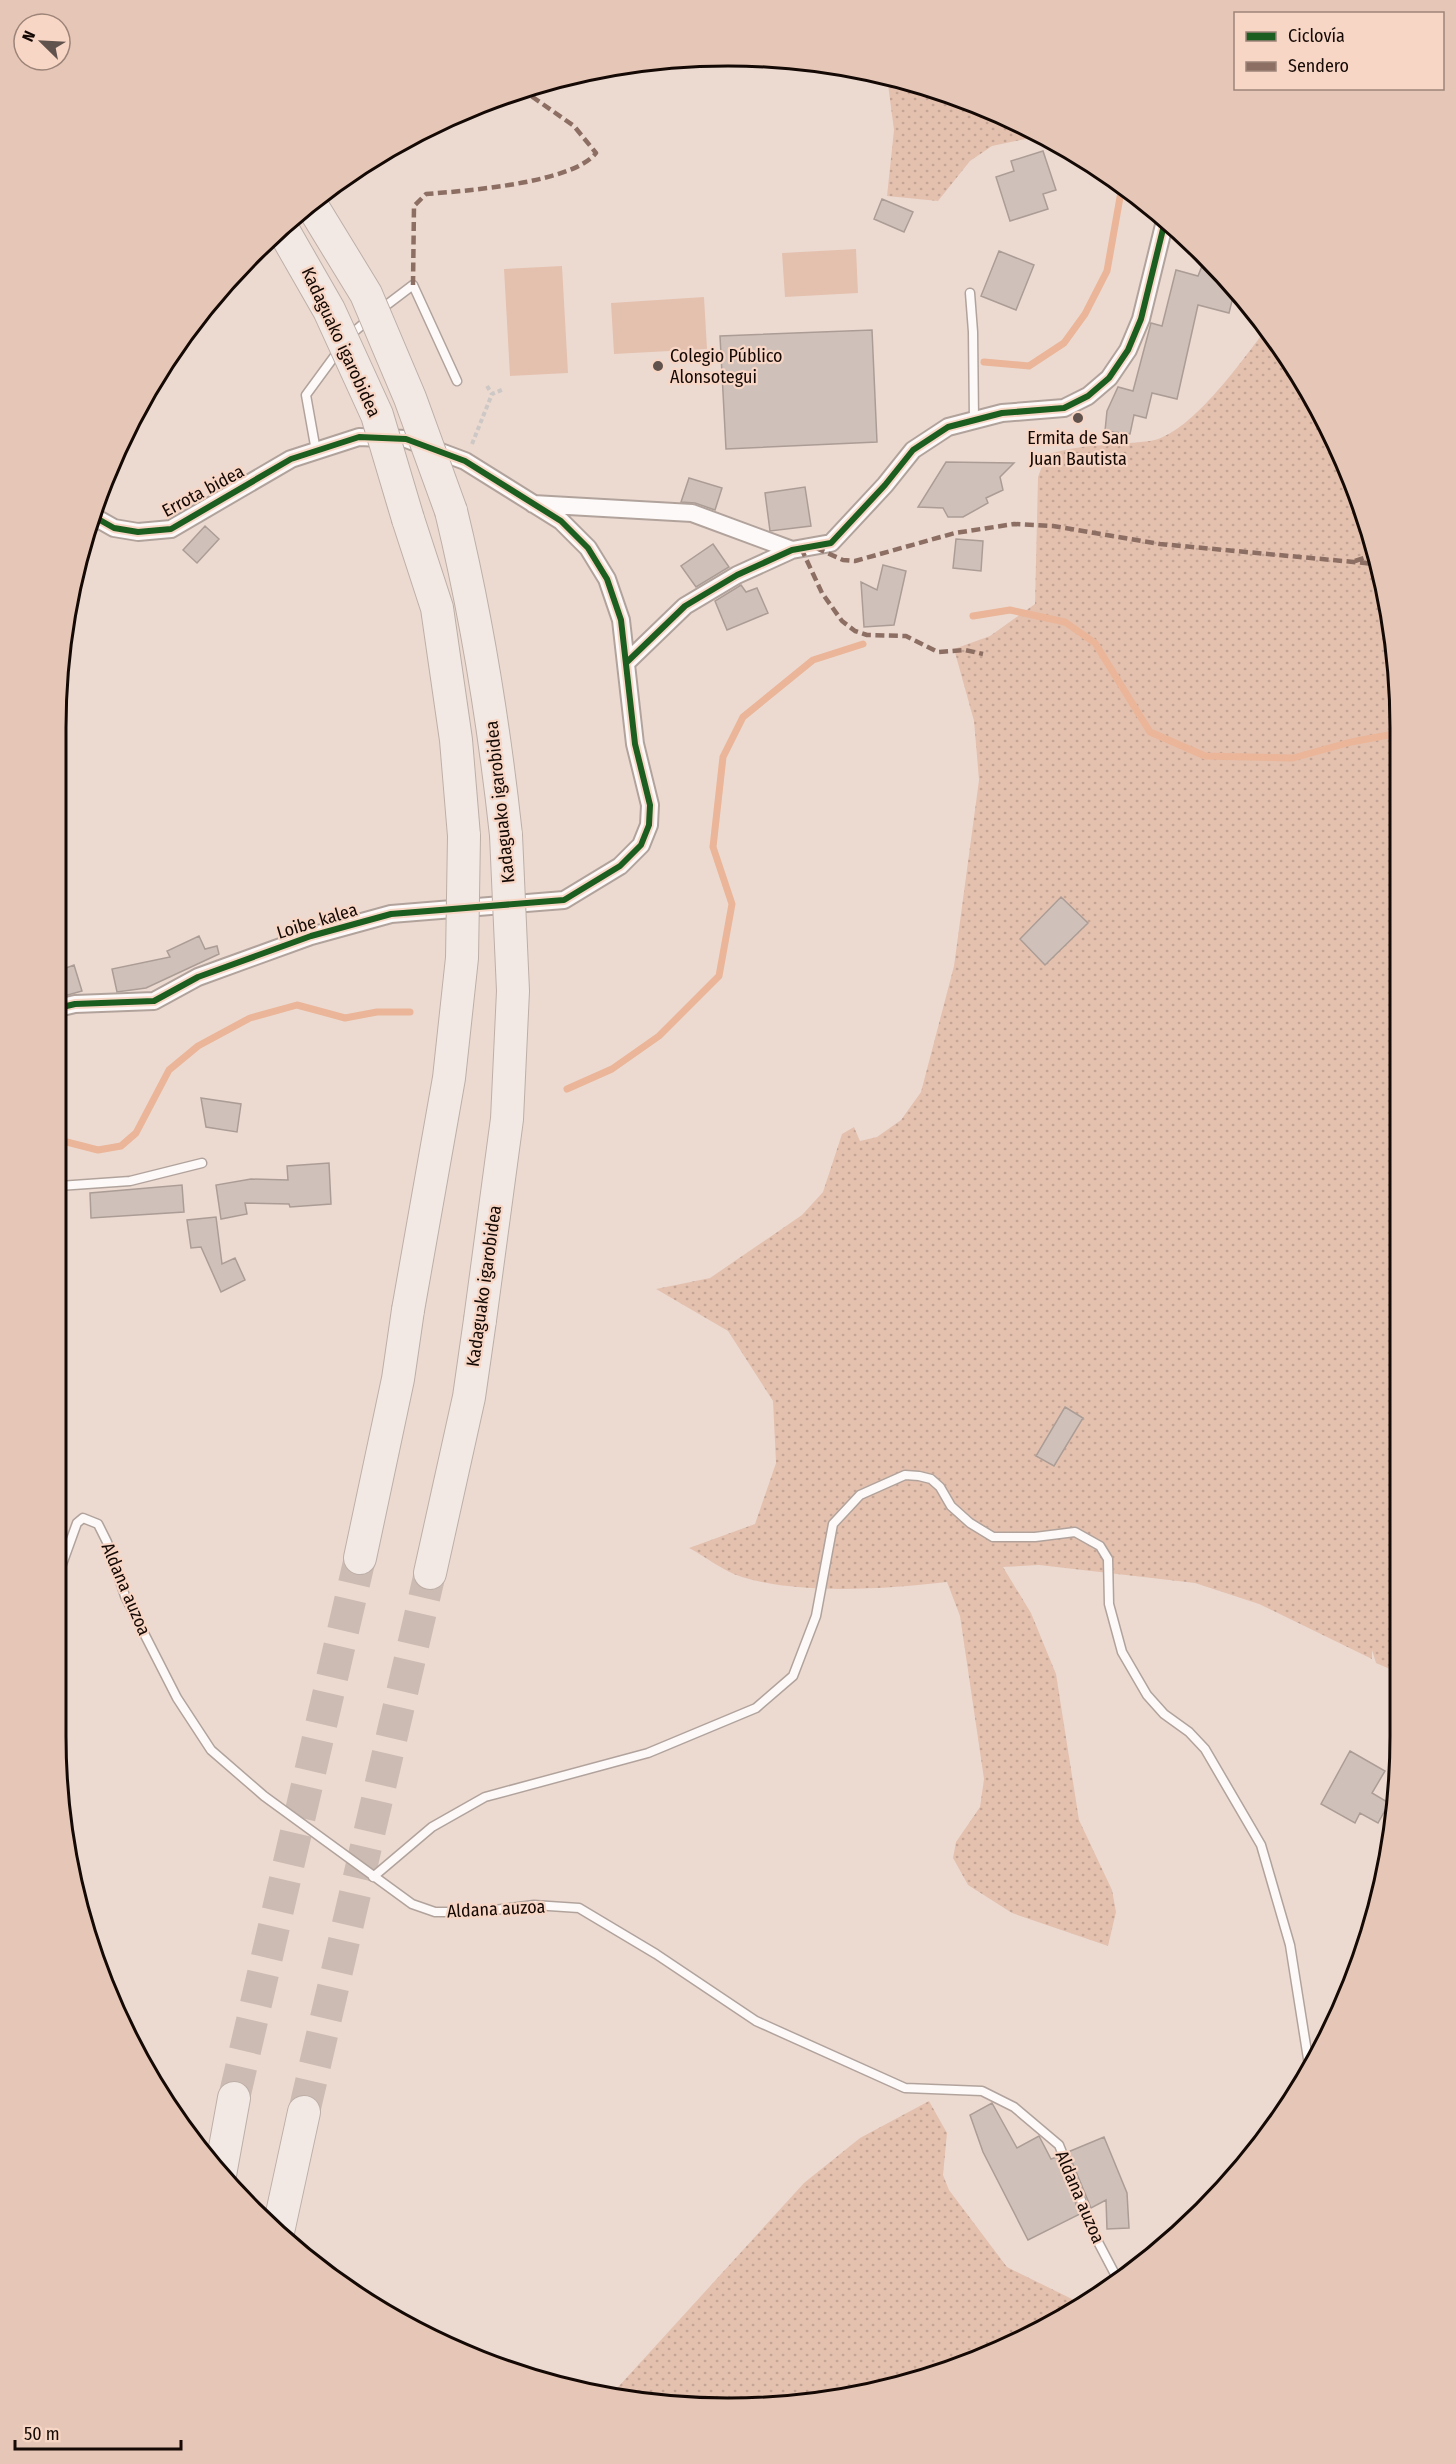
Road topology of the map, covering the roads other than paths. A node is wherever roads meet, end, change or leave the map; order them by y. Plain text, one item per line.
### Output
1 (315, 211) edge
2 (1163, 229) edge
3 (286, 235) edge
4 (969, 293) dead end
5 (458, 381) dead end
6 (974, 420) junction
7 (316, 451) junction
8 (529, 504) junction
9 (100, 520) edge
10 (792, 550) junction
11 (627, 662) junction
12 (66, 1006) edge
13 (202, 1163) dead end
14 (66, 1186) edge
15 (66, 1552) edge
16 (360, 1558) tunnel mouth
17 (430, 1572) tunnel mouth
18 (373, 1877) junction
19 (1307, 2055) edge
20 (234, 2098) tunnel mouth
21 (304, 2112) tunnel mouth
22 (222, 2163) edge
23 (280, 2223) edge
24 (1114, 2273) edge

1 - 17 highway, Kadaguako igarobidea, bridge
2 - 6 street
3 - 16 highway, Kadaguako igarobidea, bridge
4 - 6 lane
5 - 7 lane
6 - 10 street
7 - 8 street, Errota bidea
7 - 9 street, Errota bidea
8 - 10 street
8 - 11 street, Loibe kalea
10 - 11 street
11 - 12 street, Loibe kalea
13 - 14 lane
15 - 18 lane, Aldana auzoa
18 - 19 lane
18 - 24 lane, Aldana auzoa
20 - 22 highway
21 - 23 highway

